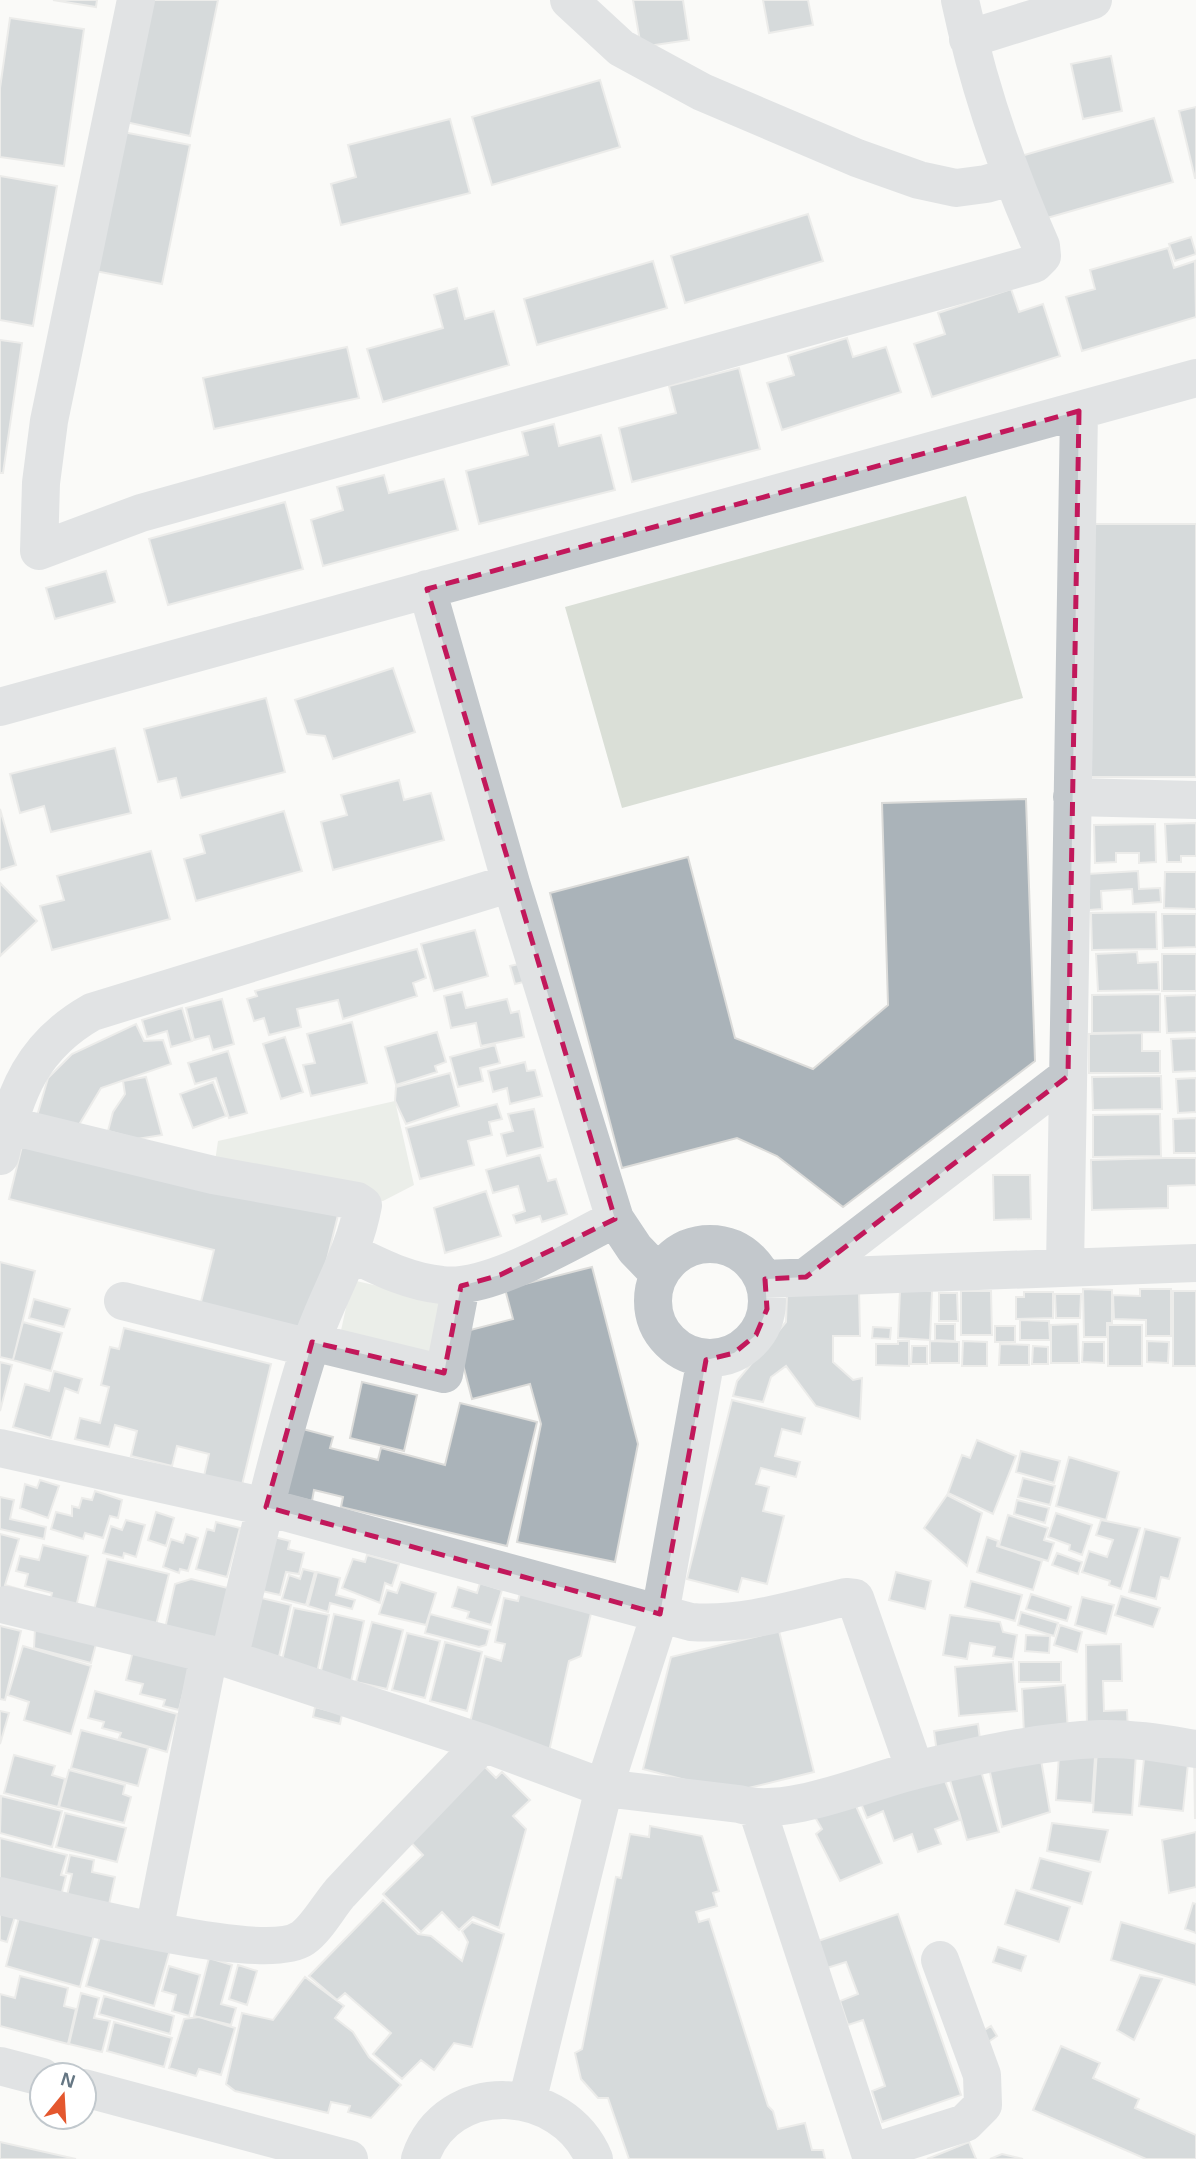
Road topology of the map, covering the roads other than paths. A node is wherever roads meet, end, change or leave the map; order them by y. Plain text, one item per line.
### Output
1 (136, 0) edge
2 (569, 0) edge
3 (960, 0) edge
4 (1093, 0) edge
5 (968, 39) junction
6 (1010, 177) junction
7 (1196, 378) edge
8 (1079, 411) junction
9 (427, 589) junction
10 (0, 707) edge
11 (1072, 797) junction
12 (1196, 800) edge
13 (511, 883) junction
14 (1068, 1076) junction
15 (4, 1140) edge
16 (615, 1219) junction
17 (351, 1252) junction
18 (1196, 1263) edge
19 (1065, 1268) junction
20 (659, 1274) junction
21 (806, 1278) junction
22 (764, 1279) junction
23 (461, 1286) junction
24 (123, 1301) dead end
25 (312, 1342) junction
26 (706, 1358) junction
27 (0, 1448) edge
28 (266, 1507) junction
29 (6, 1605) dead end
30 (660, 1614) junction
31 (219, 1656) junction
32 (483, 1743) junction
33 (1196, 1749) edge
34 (915, 1770) junction
35 (604, 1788) junction
36 (757, 1809) junction
37 (0, 1896) edge
38 (154, 1931) junction
39 (940, 1960) dead end
40 (0, 2066) edge
41 (28, 2073) edge
42 (98, 2092) edge
43 (527, 2102) junction
44 (871, 2156) edge
45 (349, 2159) edge
46 (420, 2159) edge
47 (594, 2159) edge

1 - 6 street
2 - 6 street
3 - 5 street
4 - 5 street
5 - 6 street
7 - 8 street
8 - 9 street
8 - 11 street
9 - 10 street
9 - 13 street
11 - 12 street
11 - 14 street
13 - 15 street
13 - 16 street
14 - 19 street
14 - 21 street
15 - 17 street
16 - 20 street
16 - 23 street
17 - 23 street
17 - 25 street
18 - 19 street
19 - 21 street
20 - 22 street
20 - 26 street
21 - 22 street
22 - 26 street
23 - 25 street
24 - 25 street
25 - 28 street
26 - 30 street
27 - 28 street
28 - 30 street
28 - 31 street
29 - 31 street
30 - 34 street
30 - 35 street
31 - 32 street
31 - 38 street
32 - 35 street
32 - 38 street
33 - 34 street
34 - 36 street
35 - 36 street
35 - 43 street
36 - 44 street
37 - 38 street
39 - 44 street
40 - 41 street
42 - 45 street
43 - 46 street
43 - 47 street

